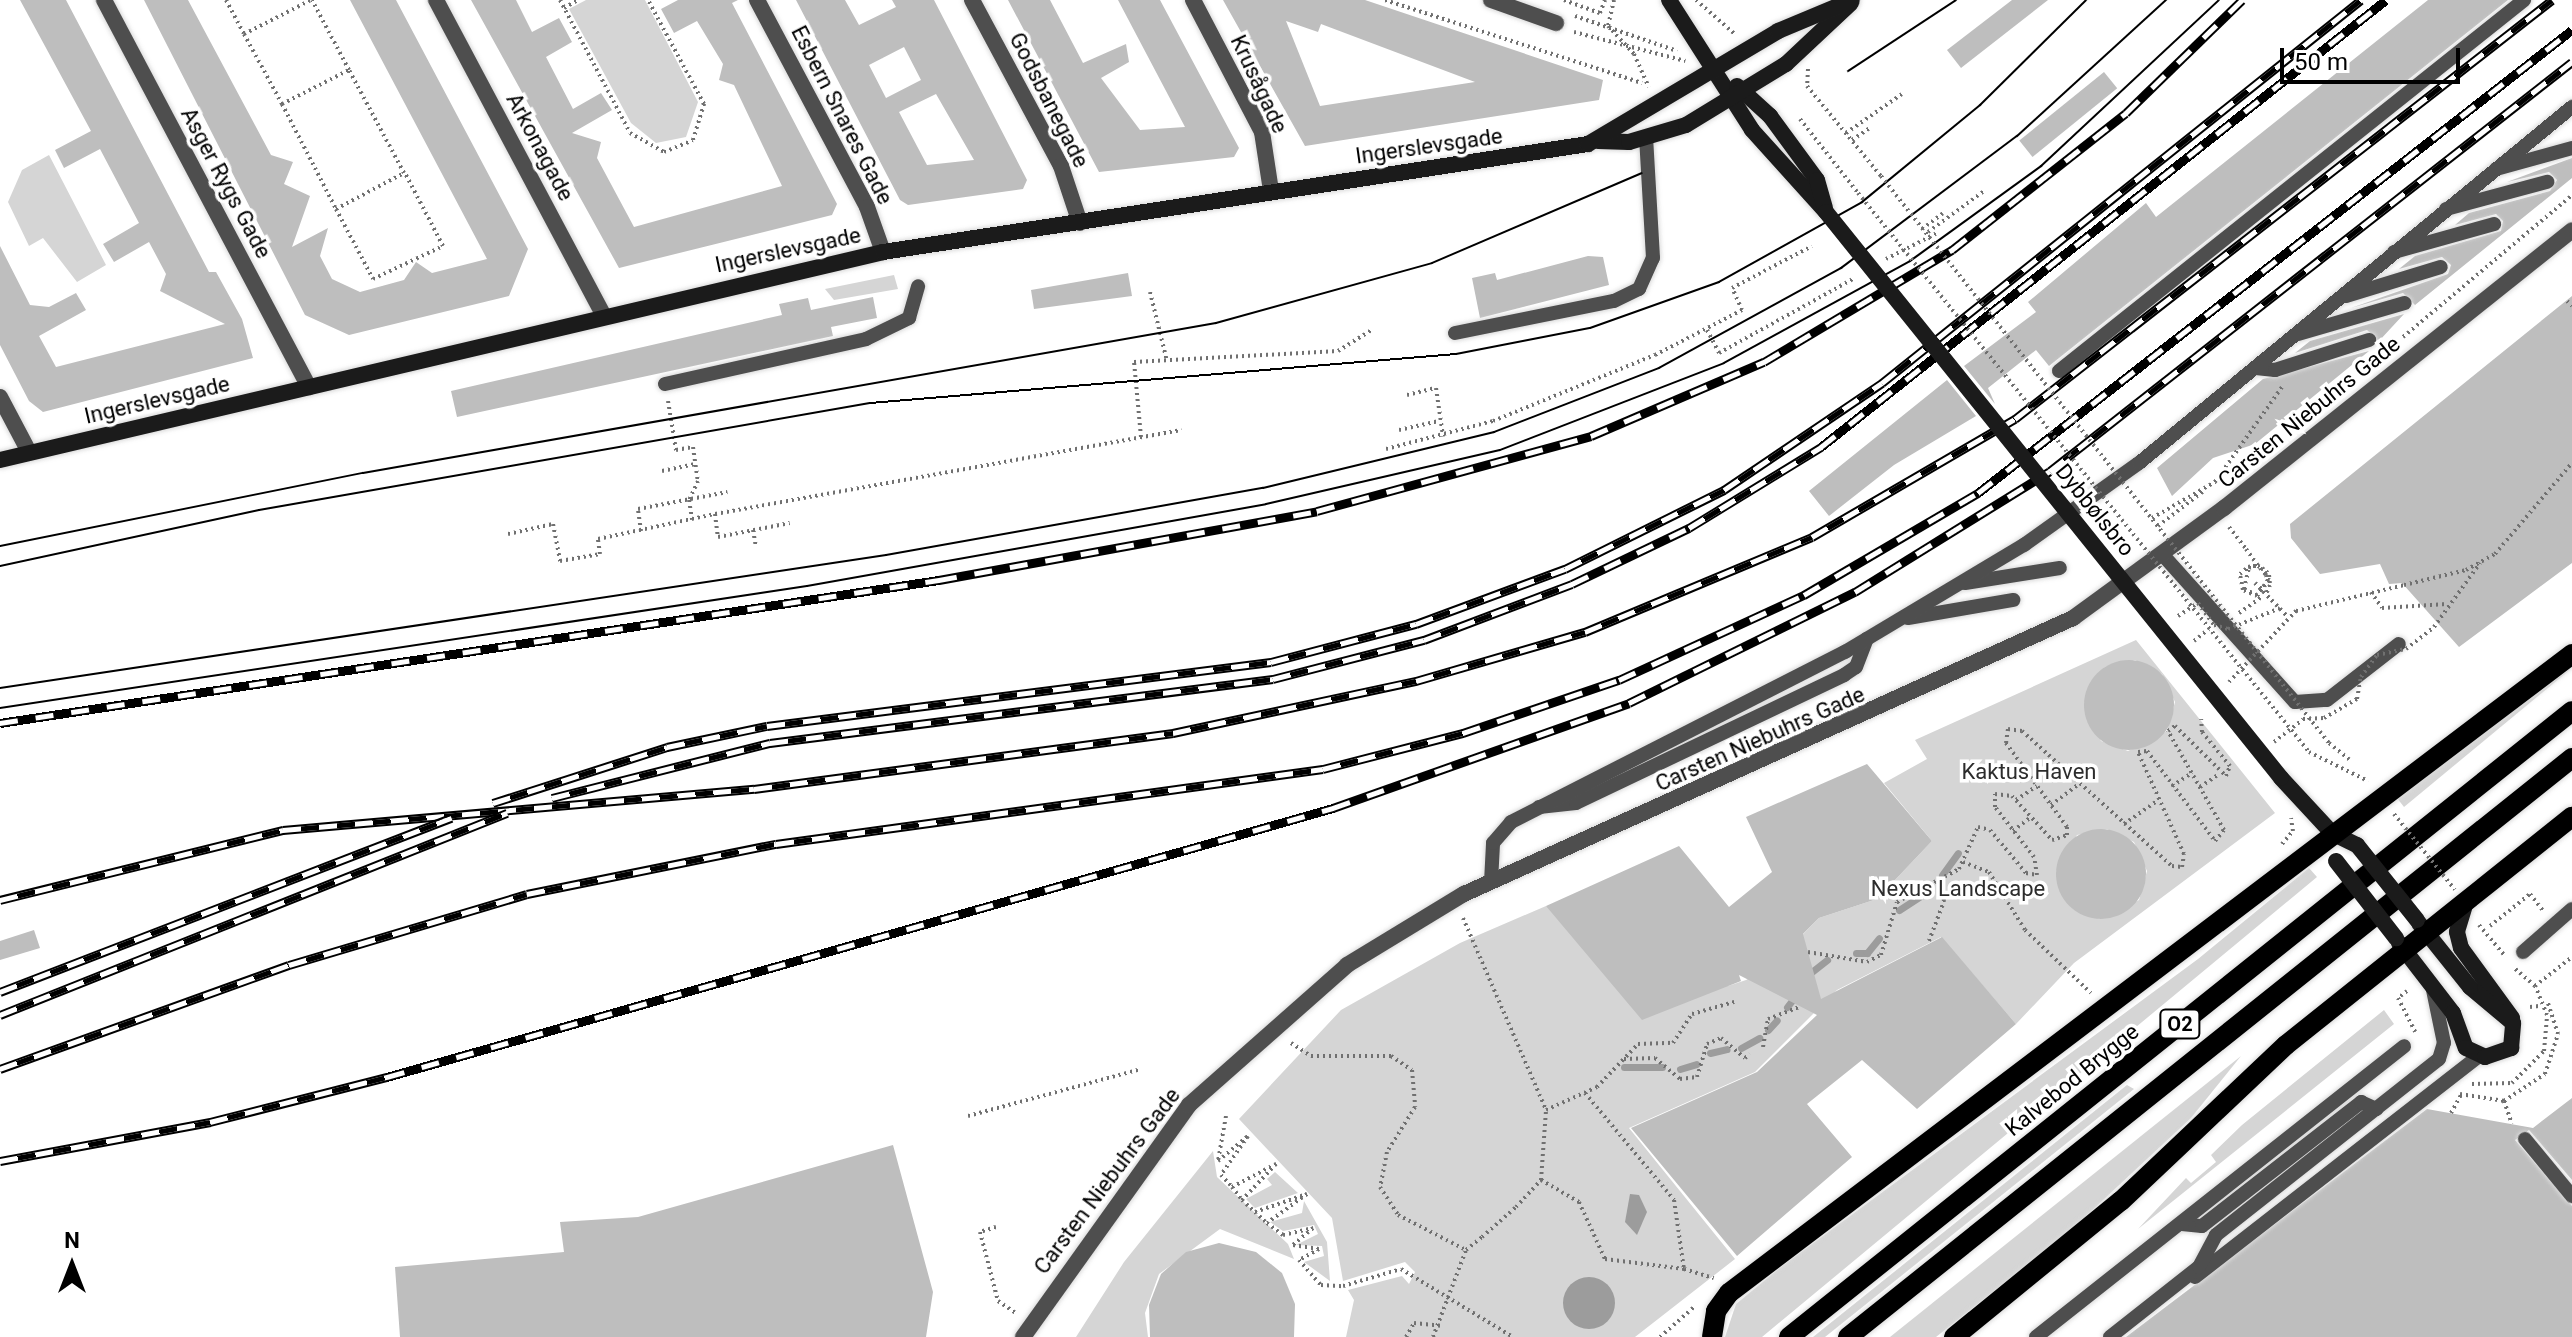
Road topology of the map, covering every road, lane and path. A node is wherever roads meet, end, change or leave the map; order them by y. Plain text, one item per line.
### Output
1 (104, 0) edge
2 (226, 0) edge
3 (311, 0) edge
4 (436, 0) edge
5 (560, 0) edge
6 (578, 0) edge
7 (648, 0) edge
8 (757, 0) edge
9 (972, 0) edge
10 (1193, 0) edge
11 (1385, 0) edge
12 (1491, 0) edge
13 (1564, 0) edge
14 (1605, 0) edge
15 (1614, 0) edge
16 (1669, 0) edge
17 (1853, 0) edge
18 (2524, 0) edge
19 (564, 8) junction
20 (1556, 23) junction
21 (1608, 26) junction
22 (244, 34) junction
23 (1651, 41) dead end
24 (1627, 46) junction
25 (1646, 52) dead end
26 (1715, 67) junction
27 (1806, 67) dead end
28 (349, 70) junction
29 (1642, 83) dead end
30 (1902, 94) dead end
31 (1736, 95) junction
32 (282, 104) junction
33 (2572, 107) edge
34 (1792, 108) dead end
35 (1650, 112) junction
36 (2572, 122) edge
37 (2548, 126) junction
38 (1871, 127) dead end
39 (1846, 133) junction
40 (1646, 138) junction
41 (1852, 140) junction
42 (1597, 141) junction
43 (2572, 148) edge
44 (2495, 169) junction
45 (404, 173) junction
46 (2547, 182) dead end
47 (1271, 191) junction
48 (1984, 191) dead end
49 (336, 209) junction
50 (2446, 209) junction
51 (1943, 213) dead end
52 (1080, 223) junction
53 (2494, 224) dead end
54 (2572, 230) edge
55 (1924, 231) junction
56 (1939, 232) dead end
57 (1812, 246) dead end
58 (883, 252) junction
59 (2393, 252) junction
60 (1873, 267) dead end
61 (2441, 267) dead end
62 (1860, 275) dead end
63 (918, 286) dead end
64 (1150, 292) dead end
65 (2345, 296) junction
66 (2567, 301) dead end
67 (2405, 303) dead end
68 (2572, 306) edge
69 (604, 316) junction
70 (1372, 330) dead end
71 (1707, 330) junction
72 (1455, 333) dead end
73 (2298, 334) junction
74 (2369, 340) dead end
75 (1167, 361) junction
76 (2256, 368) junction
77 (2059, 371) dead end
78 (2289, 379) dead end
79 (665, 384) joint
80 (309, 387) junction
81 (1407, 395) dead end
82 (0, 397) edge
83 (1439, 421) junction
84 (1182, 430) dead end
85 (1399, 430) dead end
86 (1443, 436) junction
87 (1141, 437) junction
88 (1386, 449) dead end
89 (29, 452) junction
90 (0, 460) edge
91 (2572, 463) edge
92 (696, 464) junction
93 (662, 471) dead end
94 (2215, 482) junction
95 (727, 492) dead end
96 (689, 500) junction
97 (2218, 512) junction
98 (715, 514) junction
99 (2152, 518) junction
100 (692, 520) junction
101 (790, 523) dead end
102 (2158, 526) junction
103 (753, 530) junction
104 (641, 531) junction
105 (508, 534) dead end
106 (756, 547) dead end
107 (2162, 554) junction
108 (2480, 563) junction
109 (2060, 568) dead end
110 (2255, 583) dead end
111 (1957, 585) junction
112 (2371, 592) junction
113 (2266, 594) junction
114 (2013, 600) dead end
115 (2198, 603) dead end
116 (2447, 604) junction
117 (2280, 608) junction
118 (2288, 617) junction
119 (1900, 619) junction
120 (2231, 619) junction
121 (2399, 644) dead end
122 (2572, 654) edge
123 (2220, 693) dead end
124 (2572, 711) edge
125 (2206, 712) dead end
126 (2259, 748) dead end
127 (2572, 758) edge
128 (2349, 759) dead end
129 (2335, 765) dead end
130 (2192, 773) junction
131 (2218, 774) junction
132 (2078, 784) junction
133 (2037, 786) junction
134 (2172, 786) junction
135 (2200, 787) junction
136 (2016, 800) junction
137 (2157, 801) junction
138 (2051, 805) junction
139 (2394, 814) dead end
140 (2293, 816) dead end
141 (2031, 817) junction
142 (2572, 817) edge
143 (2124, 824) junction
144 (2013, 831) junction
145 (2332, 833) junction
146 (2273, 855) dead end
147 (1963, 862) junction
148 (1491, 882) junction
149 (1941, 882) junction
150 (2460, 896) junction
151 (1454, 900) junction
152 (2540, 907) dead end
153 (2572, 909) edge
154 (2490, 926) dead end
155 (2422, 927) junction
156 (1929, 941) dead end
157 (2400, 944) junction
158 (1808, 952) dead end
159 (2523, 952) dead end
160 (2572, 957) edge
161 (2432, 984) junction
162 (2407, 991) dead end
163 (2094, 997) dead end
164 (2398, 998) dead end
165 (1734, 1002) dead end
166 (2548, 1003) dead end
167 (1800, 1007) dead end
168 (2513, 1023) junction
169 (1272, 1025) junction
170 (2404, 1046) dead end
171 (1763, 1047) dead end
172 (1750, 1054) dead end
173 (2479, 1056) junction
174 (1624, 1059) junction
175 (1141, 1069) dead end
176 (2449, 1085) dead end
177 (1585, 1093) junction
178 (2504, 1101) junction
179 (2376, 1109) junction
180 (1546, 1110) junction
181 (968, 1116) dead end
182 (1226, 1116) dead end
183 (2512, 1124) dead end
184 (2525, 1139) dead end
185 (1218, 1161) junction
186 (1221, 1175) junction
187 (1541, 1180) junction
188 (1232, 1187) junction
189 (2572, 1196) edge
190 (1242, 1200) junction
191 (1255, 1212) junction
192 (1267, 1223) junction
193 (2182, 1224) junction
194 (996, 1227) dead end
195 (1283, 1235) junction
196 (1294, 1247) junction
197 (1466, 1250) junction
198 (1299, 1260) junction
199 (1684, 1269) junction
200 (1729, 1293) junction
201 (1447, 1302) junction
202 (1690, 1310) dead end
203 (1441, 1326) junction
204 (1027, 1330) edge
205 (1502, 1335) edge
206 (1406, 1337) edge
207 (1433, 1337) edge
208 (1513, 1337) edge
209 (1660, 1337) edge
210 (1712, 1337) edge
211 (1789, 1337) edge
212 (1848, 1337) edge
213 (1954, 1337) edge
214 (2036, 1337) edge
215 (2110, 1337) edge
216 (2119, 1337) edge

1 - 80 street, Asger Rygs Gade
2 - 22 path
3 - 22 path
3 - 28 path
4 - 69 street, Arkonagade
5 - 19 path
6 - 19 path
7 - 19 path
8 - 58 street, Esbern Snares Gade
9 - 52 street, Godsbanegade
10 - 47 street, Krusågade
11 - 29 path
12 - 20 street
13 - 14 path
15 - 21 path
16 - 26 street, Dybbølsbro
17 - 26 street, Ingerslevsgade
17 - 31 street, Ingerslevsgade
18 - 77 lane
20 - 21 path
20 - 24 path
21 - 23 path
21 - 24 path
22 - 32 path
24 - 25 path
24 - 35 path
26 - 31 street, Dybbølsbro
26 - 35 street, Ingerslevsgade
27 - 39 path
28 - 32 path
28 - 45 path
30 - 39 path
31 - 40 street, Ingerslevsgade
31 - 145 street, Dybbølsbro, bridge
32 - 49 path
33 - 37 lane
34 - 129 path, Dybbølsbro, bridge
35 - 42 street, Ingerslevsgade
36 - 37 lane
37 - 44 lane
38 - 41 path
39 - 41 path
40 - 42 street, Ingerslevsgade
40 - 72 lane
41 - 55 path, bridge
42 - 47 street, Ingerslevsgade
43 - 44 lane
44 - 50 lane
45 - 49 path
45 - 49 path
46 - 50 lane
47 - 52 street, Ingerslevsgade
48 - 55 path, bridge
50 - 59 lane
51 - 55 path
52 - 58 street, Ingerslevsgade
53 - 59 lane
54 - 97 street, Carsten Niebuhrs Gade
55 - 99 path, bridge
56 - 60 path
57 - 71 path
58 - 69 street, Ingerslevsgade
59 - 65 lane
61 - 65 lane
62 - 71 path
63 - 79 lane
64 - 75 path
65 - 73 lane
66 - 68 path
67 - 73 lane
69 - 80 street, Ingerslevsgade
70 - 75 path
71 - 86 path
73 - 76 lane
74 - 76 lane
75 - 87 path
76 - 111 lane
78 - 94 path
79 - 92 path
80 - 89 street, Ingerslevsgade
81 - 83 path
82 - 89 street
83 - 85 path
83 - 86 path
84 - 87 path
86 - 88 path
87 - 98 path
89 - 90 street, Ingerslevsgade
91 - 108 path
92 - 93 path
92 - 96 path
94 - 99 path
94 - 102 path
95 - 96 path
96 - 100 path
96 - 104 path
97 - 107 street, Carsten Niebuhrs Gade
97 - 113 path, bridge
98 - 100 path
98 - 103 path
99 - 102 path, bridge
100 - 104 path
101 - 103 path
102 - 120 path, bridge
103 - 106 path
104 - 105 path
107 - 121 lane
107 - 148 street, Carsten Niebuhrs Gade
108 - 112 path, bridge
108 - 116 path
109 - 111 lane
110 - 113 path
111 - 119 lane
112 - 116 path
112 - 118 path, bridge
113 - 117 path, bridge
113 - 120 path
114 - 119 lane
115 - 117 path, bridge
116 - 126 path, bridge
117 - 118 path, bridge
118 - 123 path, bridge
119 - 148 lane
120 - 128 path, bridge
122 - 145 main road
124 - 211 main road, Kalvebod Brygge / O2
125 - 131 path
127 - 212 main road, O2
130 - 131 path
130 - 134 path
130 - 135 path
131 - 135 path
132 - 133 path
132 - 138 path
132 - 143 path
133 - 136 path
133 - 138 path
134 - 135 path
134 - 137 path
136 - 141 path
136 - 144 path
137 - 143 path
137 - 143 path
138 - 141 path
139 - 150 path, bridge
140 - 146 path
141 - 144 path
142 - 150 main road
144 - 147 path
145 - 155 street, Dybbølsbro, bridge
145 - 157 street, bridge
145 - 200 main road
147 - 149 path
147 - 163 path
148 - 151 street, Carsten Niebuhrs Gade
149 - 156 path
149 - 158 path
150 - 155 main road
150 - 160 path
150 - 168 street
151 - 169 street, Carsten Niebuhrs Gade
151 - 180 path
152 - 154 path
153 - 159 lane
155 - 157 main road
155 - 168 street, Dybbølsbro
157 - 161 street
157 - 213 main road
161 - 173 street
161 - 179 lane
162 - 164 path
165 - 174 path
166 - 178 path
167 - 171 path
168 - 173 street
169 - 197 path
169 - 204 street, Carsten Niebuhrs Gade
170 - 193 lane
172 - 174 path
173 - 216 lane
174 - 177 path
175 - 181 path
176 - 178 path
177 - 180 path
177 - 199 path
178 - 183 path
179 - 193 lane
179 - 215 lane
180 - 187 path
182 - 185 path
184 - 189 lane
185 - 186 path
185 - 186 path
186 - 188 path
187 - 197 path, bridge
187 - 199 path
188 - 190 path
188 - 190 path
190 - 191 path
191 - 192 path
191 - 192 path
192 - 195 path
193 - 214 lane
194 - 204 path
195 - 196 path
195 - 196 path
196 - 198 path
196 - 198 path
197 - 201 path
198 - 201 path
199 - 200 path
200 - 210 main road
201 - 203 path
201 - 205 path
202 - 209 path
203 - 206 path
203 - 207 path
205 - 208 path

